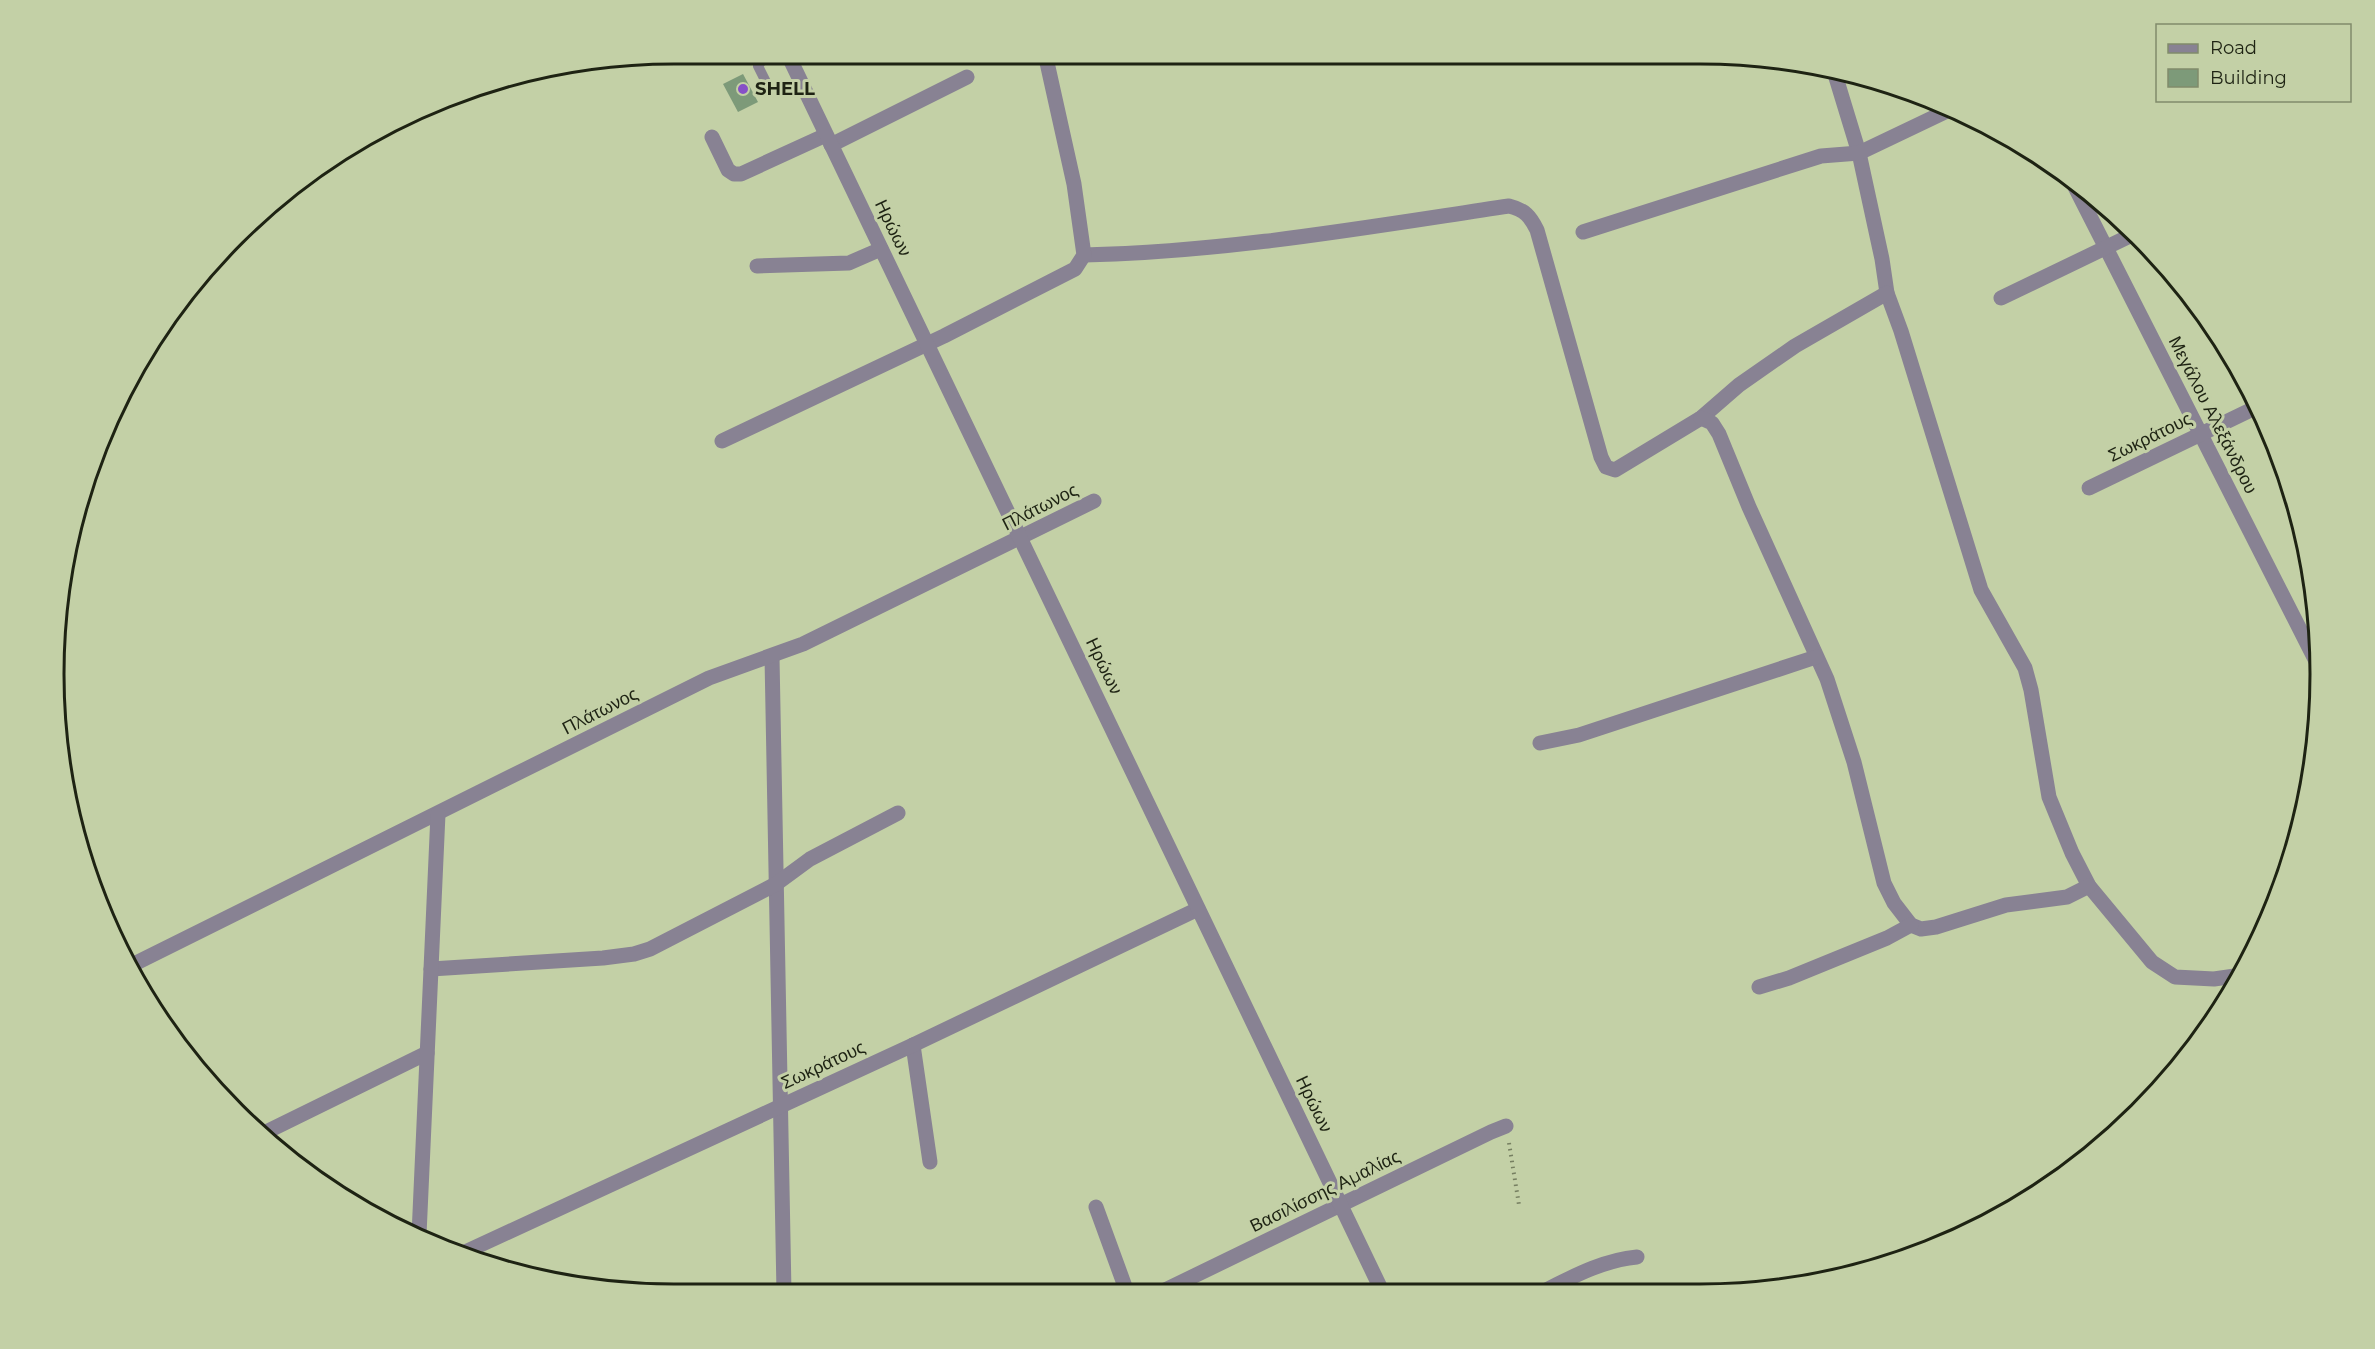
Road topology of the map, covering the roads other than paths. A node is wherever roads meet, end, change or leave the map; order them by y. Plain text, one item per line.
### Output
1 (759, 64) edge
2 (792, 64) edge
3 (1047, 64) edge
4 (967, 77) dead end
5 (1837, 80) edge
6 (807, 93) junction
7 (1941, 114) edge
8 (712, 137) dead end
9 (829, 140) junction
10 (1859, 153) junction
11 (2081, 198) edge
12 (1583, 232) dead end
13 (2126, 238) edge
14 (2106, 248) junction
15 (881, 249) junction
16 (1084, 255) junction
17 (757, 266) dead end
18 (1887, 293) junction
19 (2001, 298) dead end
20 (928, 344) junction
21 (2250, 410) edge
22 (1701, 418) junction
23 (2200, 435) junction
24 (722, 441) dead end
25 (2089, 488) dead end
26 (1094, 501) dead end
27 (1020, 538) junction
28 (2309, 648) edge
29 (772, 657) junction
30 (1816, 657) junction
31 (1540, 743) dead end
32 (898, 813) dead end
33 (438, 814) junction
34 (776, 884) junction
35 (2089, 886) junction
36 (1198, 909) junction
37 (1911, 925) junction
38 (137, 963) edge
39 (431, 969) junction
40 (2231, 977) edge
41 (1759, 987) dead end
42 (913, 1045) junction
43 (427, 1053) junction
44 (781, 1106) junction
45 (1506, 1126) road end
46 (269, 1130) edge
47 (930, 1162) dead end
48 (1341, 1205) junction
49 (1096, 1207) dead end
50 (419, 1228) edge
51 (471, 1249) edge
52 (1637, 1257) dead end
53 (783, 1285) edge
54 (1124, 1285) edge
55 (1175, 1285) edge
56 (1379, 1285) edge
57 (1556, 1285) edge

1 - 6 lane
2 - 6 street, Ηρώων
3 - 16 street
4 - 9 street
5 - 10 street
6 - 9 street, Ηρώων
7 - 10 street
8 - 9 street
9 - 15 street, Ηρώων
10 - 12 street
10 - 18 street
11 - 14 street, Μεγάλου Αλεξάνδρου
13 - 14 street
14 - 19 street
14 - 23 street, Μεγάλου Αλεξάνδρου
15 - 17 street
15 - 20 street, Ηρώων
16 - 20 street
16 - 22 street
18 - 22 street
18 - 35 street
20 - 24 street
20 - 27 street, Ηρώων
21 - 23 street, Σωκράτους
22 - 30 street
23 - 25 street, Σωκράτους
23 - 28 street, Μεγάλου Αλεξάνδρου
26 - 27 street, Πλάτωνος
27 - 29 street, Πλάτωνος
27 - 36 street, Ηρώων
29 - 33 street, Πλάτωνος
29 - 34 street
30 - 31 street
30 - 37 street
32 - 34 street
33 - 38 street, Πλάτωνος
33 - 39 street
34 - 39 street
34 - 44 street
35 - 37 street
35 - 40 street
36 - 42 street, Σωκράτους
36 - 48 street, Ηρώων
37 - 41 street
39 - 43 street
42 - 44 street, Σωκράτους
42 - 47 street
43 - 46 street
43 - 50 street
44 - 51 street, Σωκράτους
44 - 53 street
45 - 48 street, Βασιλίσσης Αμαλίας
48 - 55 street, Βασιλίσσης Αμαλίας
48 - 56 street, Ηρώων
49 - 54 street
52 - 57 street

